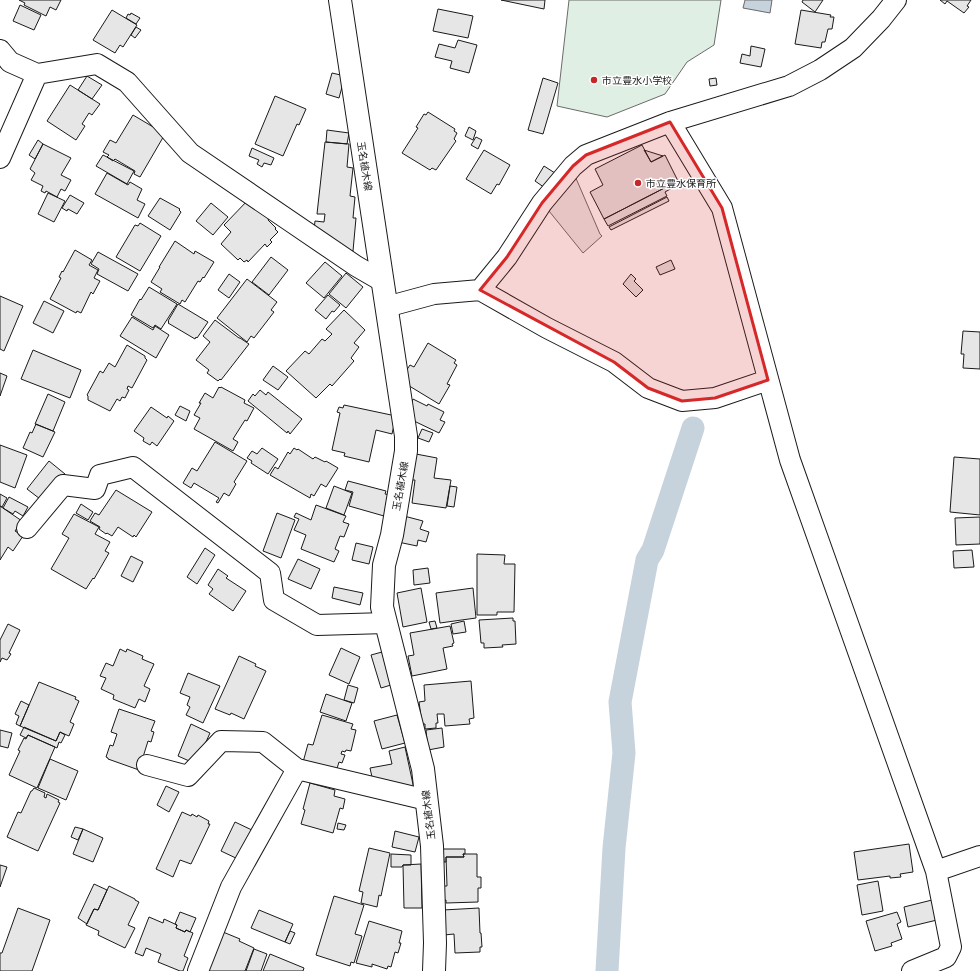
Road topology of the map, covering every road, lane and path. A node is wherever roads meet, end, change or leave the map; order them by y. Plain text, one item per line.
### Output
1 (340, 0) edge
2 (896, 0) edge
3 (0, 50) edge
4 (37, 74) junction
5 (670, 122) junction
6 (0, 158) edge
7 (382, 281) junction
8 (480, 290) junction
9 (386, 307) junction
10 (768, 380) junction
11 (27, 528) dead end
12 (386, 624) junction
13 (147, 764) dead end
14 (297, 769) junction
15 (426, 800) junction
16 (980, 856) edge
17 (936, 871) junction
18 (198, 971) edge
19 (434, 971) edge
20 (912, 971) edge

1 - 7 main road, 玉名植木線
2 - 5 street
3 - 4 street
4 - 6 street
4 - 7 street
5 - 8 street
5 - 10 street
7 - 9 main road, 玉名植木線
8 - 9 street
8 - 10 street
9 - 12 main road, 玉名植木線
10 - 17 street
11 - 12 street
12 - 15 main road, 玉名植木線
13 - 14 street
14 - 15 street
14 - 18 street
15 - 19 main road, 玉名植木線
16 - 17 street
17 - 20 street

